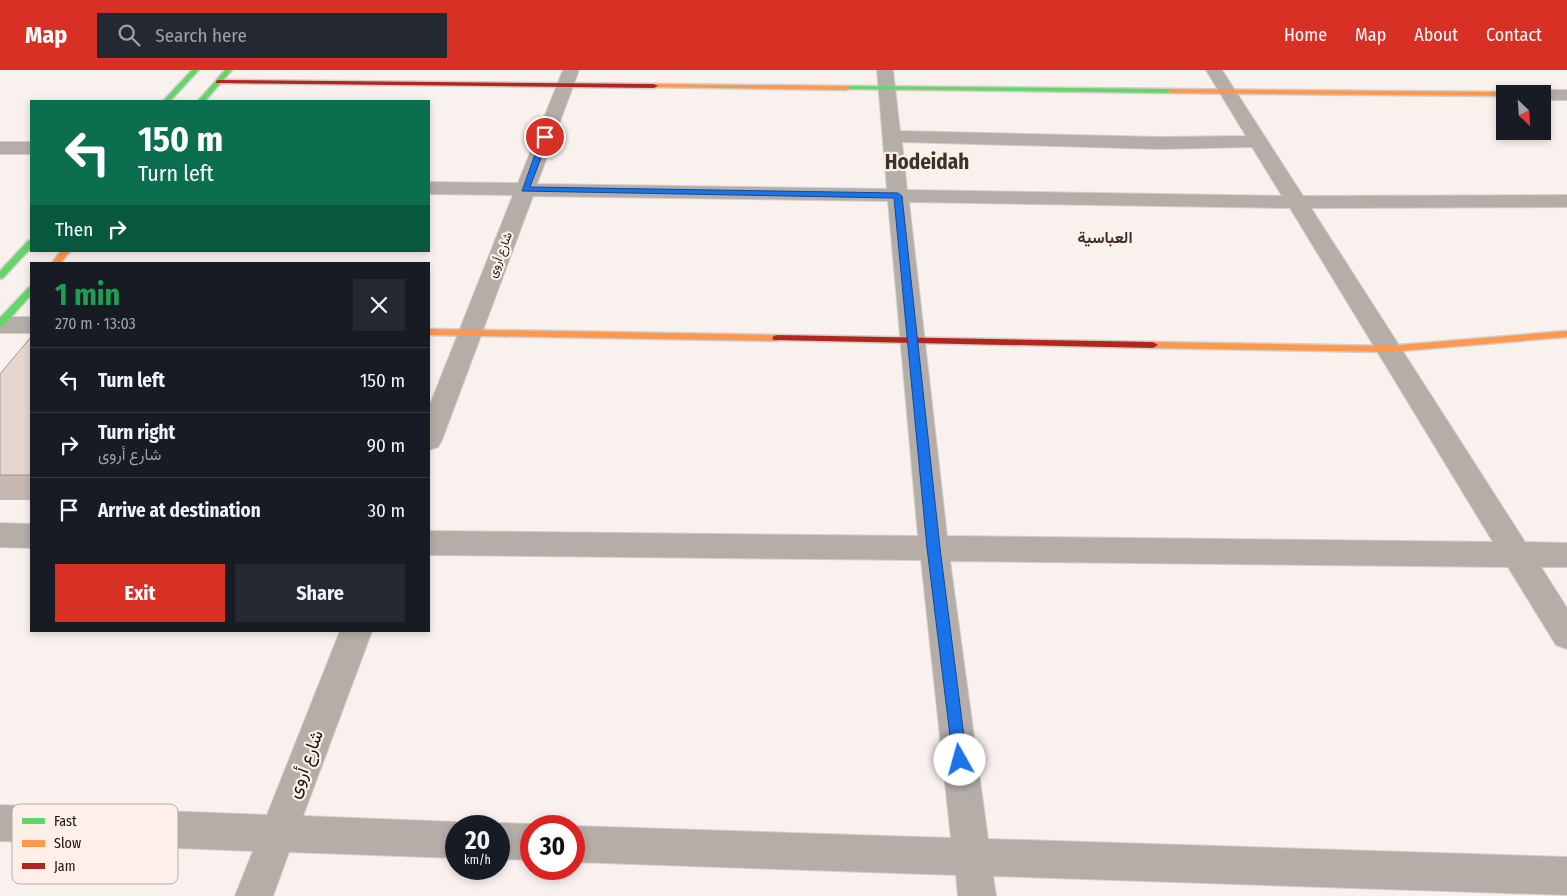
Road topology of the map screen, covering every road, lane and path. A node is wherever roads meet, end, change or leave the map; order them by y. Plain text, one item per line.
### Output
1 (196, 70) edge
2 (229, 70) edge
3 (1214, 70) edge
4 (568, 78) edge
5 (886, 79) edge
6 (218, 82) junction
7 (1227, 92) junction
8 (1496, 94) edge
9 (1551, 94) edge
10 (1567, 95) edge
11 (167, 100) edge
12 (202, 100) edge
13 (892, 136) junction
14 (1258, 141) junction
15 (0, 148) edge
16 (30, 148) edge
17 (430, 188) edge
18 (525, 189) junction
19 (898, 196) junction
20 (1296, 202) junction
21 (1567, 202) edge
22 (30, 244) edge
23 (65, 252) edge
24 (57, 262) edge
25 (0, 276) edge
26 (30, 291) edge
27 (0, 325) edge
28 (30, 326) edge
29 (430, 332) edge
30 (470, 333) junction
31 (1567, 334) edge
32 (913, 341) junction
33 (1388, 349) junction
34 (430, 437) edge
35 (0, 535) edge
36 (30, 536) edge
37 (430, 543) edge
38 (934, 548) junction
39 (1517, 555) junction
40 (1567, 555) edge
41 (356, 632) edge
42 (1567, 634) edge
43 (178, 830) edge
44 (278, 834) junction
45 (445, 840) edge
46 (585, 844) edge
47 (972, 857) junction
48 (1567, 876) edge
49 (254, 896) edge
50 (977, 896) edge

1 - 11 street
2 - 6 street
3 - 7 street
4 - 5 street
4 - 6 street
4 - 18 street, شارع أروى
5 - 7 street
5 - 13 street
6 - 12 street
7 - 8 street
7 - 14 street
9 - 10 street
13 - 14 street
13 - 19 street
14 - 20 street
15 - 16 street
17 - 18 street
18 - 19 street
18 - 30 street, شارع أروى
19 - 20 street
19 - 32 street
20 - 21 street
20 - 33 street
22 - 25 street
23 - 24 street
26 - 27 street
27 - 28 street
29 - 30 street
30 - 32 street
30 - 34 street, شارع أروى
31 - 33 street
32 - 33 street
32 - 38 street
33 - 39 street
35 - 36 street
37 - 38 street
38 - 39 street
38 - 47 street
39 - 40 street
39 - 42 street
41 - 44 street, شارع أروى
43 - 44 street
44 - 45 street
44 - 49 street, شارع أروى
46 - 47 street
47 - 48 street
47 - 50 street

